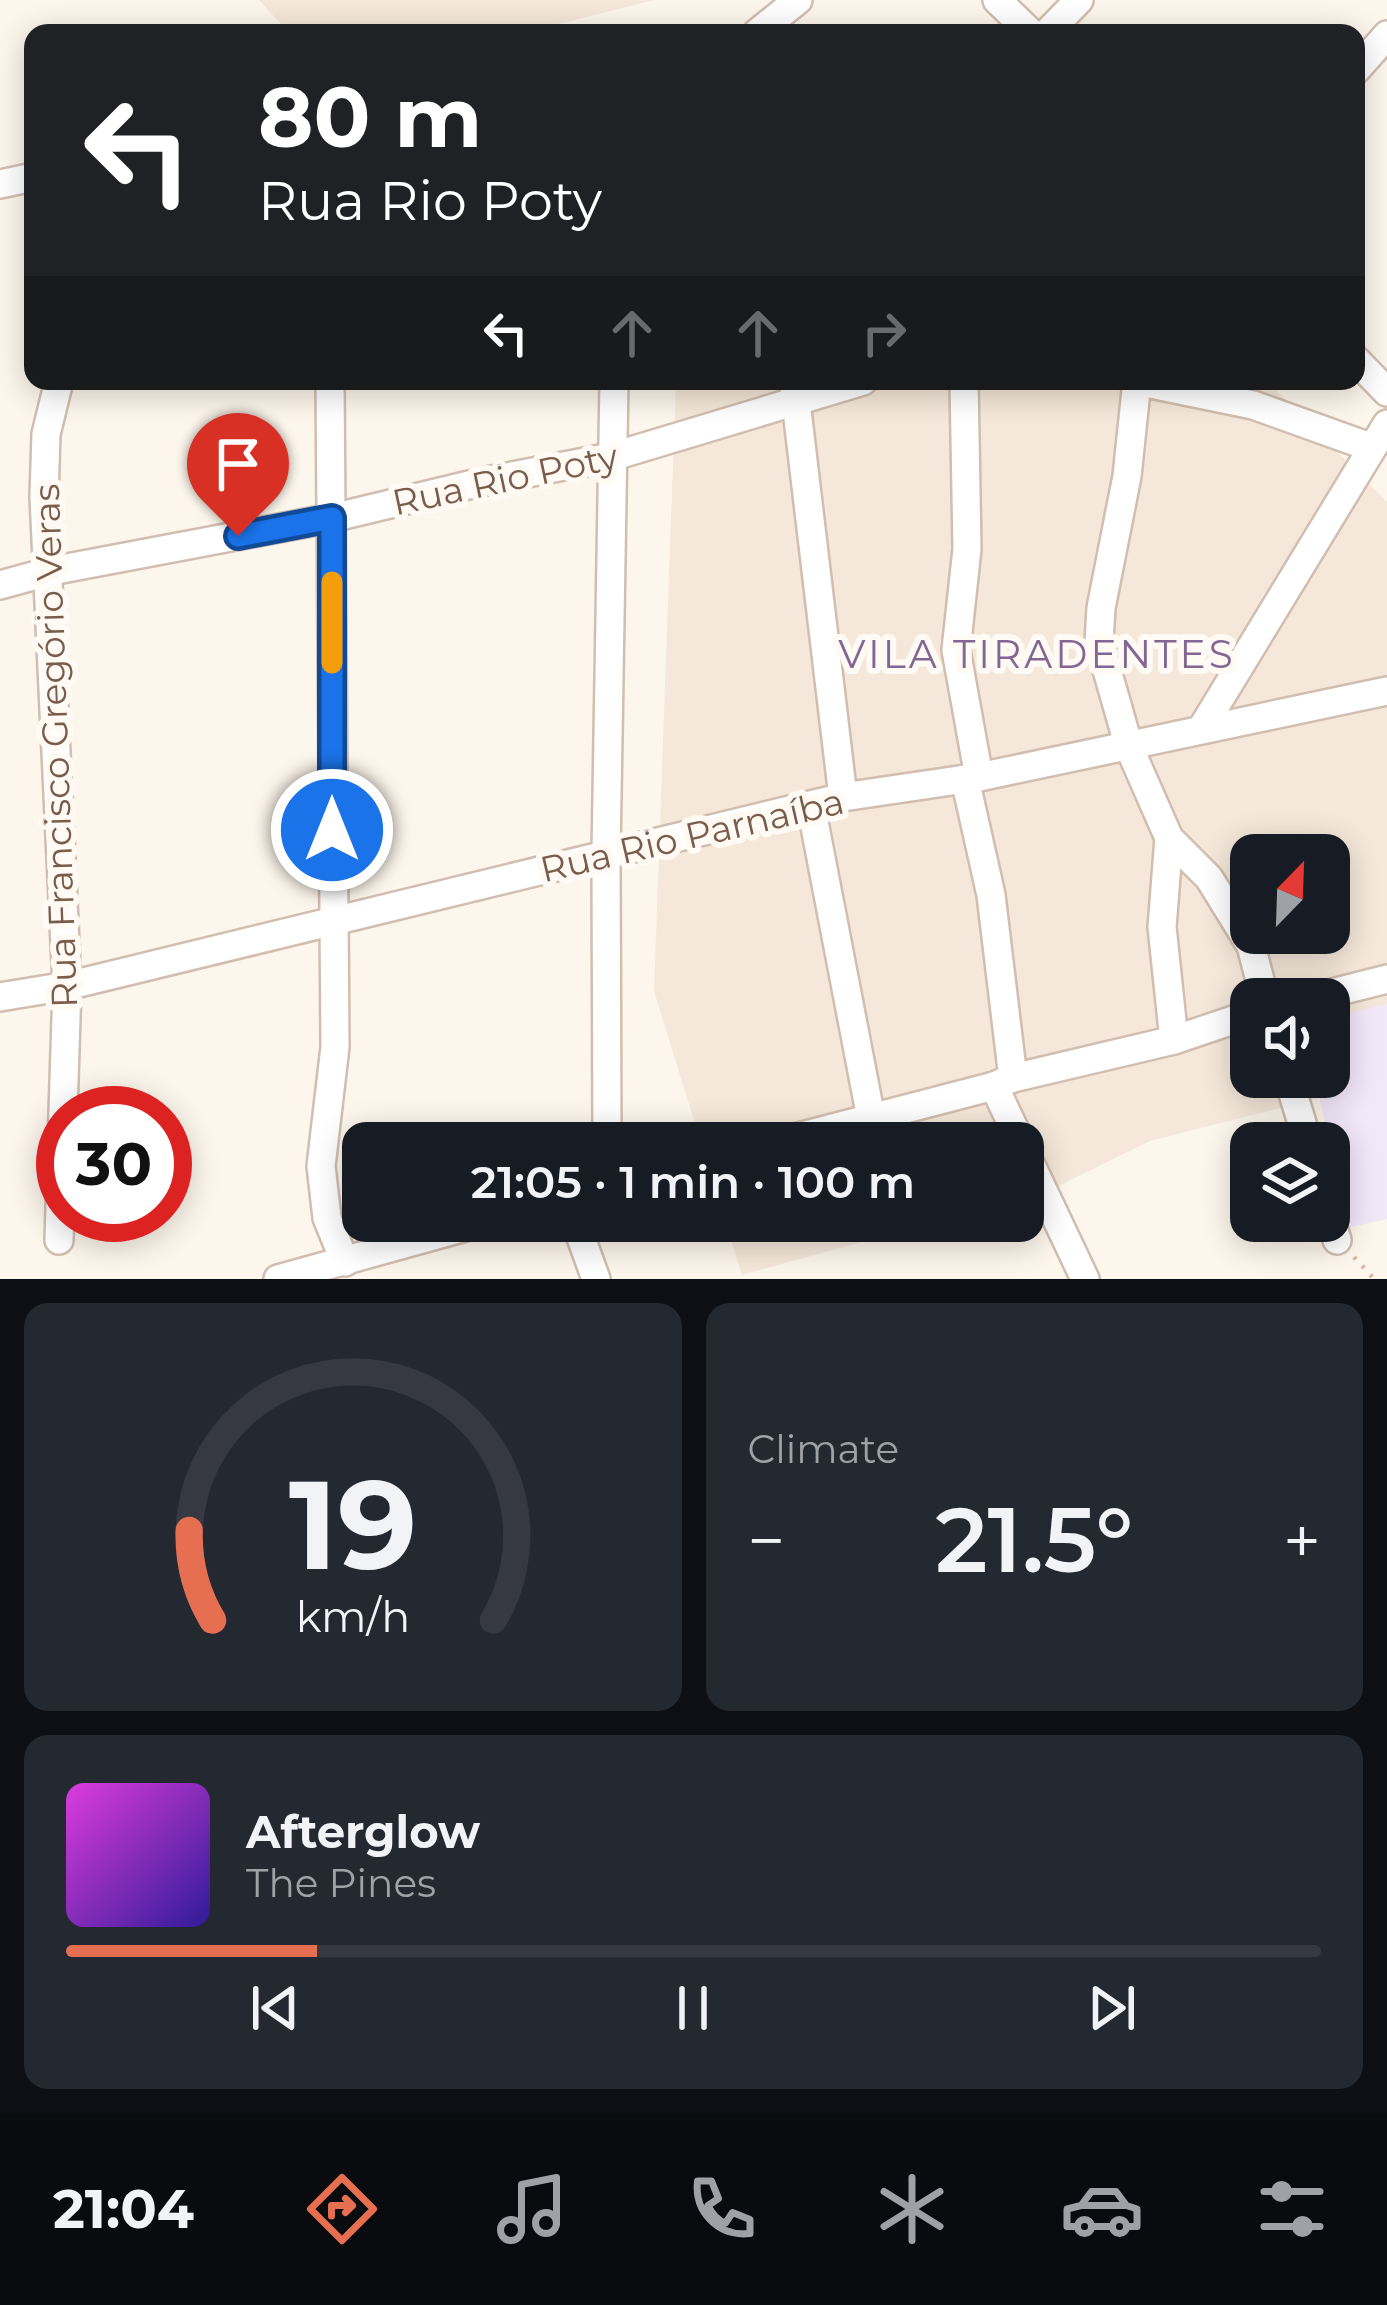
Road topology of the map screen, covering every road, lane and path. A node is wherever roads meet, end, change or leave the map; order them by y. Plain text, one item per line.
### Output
1 (798, 0) edge
2 (997, 0) edge
3 (1078, 0) edge
4 (769, 24) edge
5 (1022, 24) edge
6 (1056, 24) edge
7 (1387, 35) edge
8 (1365, 60) edge
9 (1365, 369) edge
10 (57, 390) edge
11 (330, 390) edge
12 (614, 390) edge
13 (795, 390) edge
14 (964, 390) edge
15 (1136, 390) edge
16 (1180, 390) edge
17 (1387, 392) edge
18 (1378, 436) edge
19 (611, 457) junction
20 (332, 518) junction
21 (51, 571) junction
22 (0, 585) edge
23 (1387, 691) edge
24 (1202, 728) junction
25 (1129, 747) junction
26 (972, 778) junction
27 (843, 797) junction
28 (811, 806) junction
29 (1169, 838) junction
30 (606, 855) junction
31 (333, 919) junction
32 (1259, 978) edge
33 (1387, 980) edge
34 (67, 986) junction
35 (1350, 989) edge
36 (0, 998) edge
37 (1230, 1021) edge
38 (1174, 1040) junction
39 (1004, 1082) junction
40 (64, 1086) edge
41 (871, 1118) junction
42 (607, 1122) edge
43 (856, 1122) edge
44 (1015, 1122) edge
45 (1044, 1192) edge
46 (422, 1242) edge
47 (583, 1242) edge
48 (334, 1270) edge
49 (278, 1279) edge
50 (596, 1279) edge
51 (1085, 1279) edge

1 - 4 street
2 - 5 street
3 - 6 street
7 - 8 street
9 - 17 street
10 - 21 street, Rua Francisco Gregório Veras
11 - 20 street
12 - 19 street
13 - 19 street, Rua Rio Poty
13 - 27 street
14 - 26 street
15 - 25 street
16 - 18 street
18 - 24 street
19 - 20 street, Rua Rio Poty
19 - 30 street
20 - 21 street, Rua Rio Poty
20 - 31 street
21 - 22 street, Rua Rio Poty
21 - 34 street, Rua Francisco Gregório Veras
23 - 24 street, Rua Rio Parnaíba
24 - 25 street, Rua Rio Parnaíba
25 - 26 street, Rua Rio Parnaíba
25 - 29 street
26 - 27 street, Rua Rio Parnaíba
26 - 39 street
27 - 28 street, Rua Rio Parnaíba
28 - 30 street, Rua Rio Parnaíba
28 - 41 street
29 - 32 street
29 - 38 street
30 - 31 street, Rua Rio Parnaíba
30 - 42 street
31 - 34 street, Rua Rio Parnaíba
31 - 48 street
33 - 35 street
34 - 36 street, Rua Rio Parnaíba
34 - 40 street, Rua Francisco Gregório Veras
37 - 38 street
38 - 39 street
39 - 41 street
39 - 44 street
41 - 43 street
45 - 51 street
46 - 48 street
47 - 50 street
48 - 49 street

